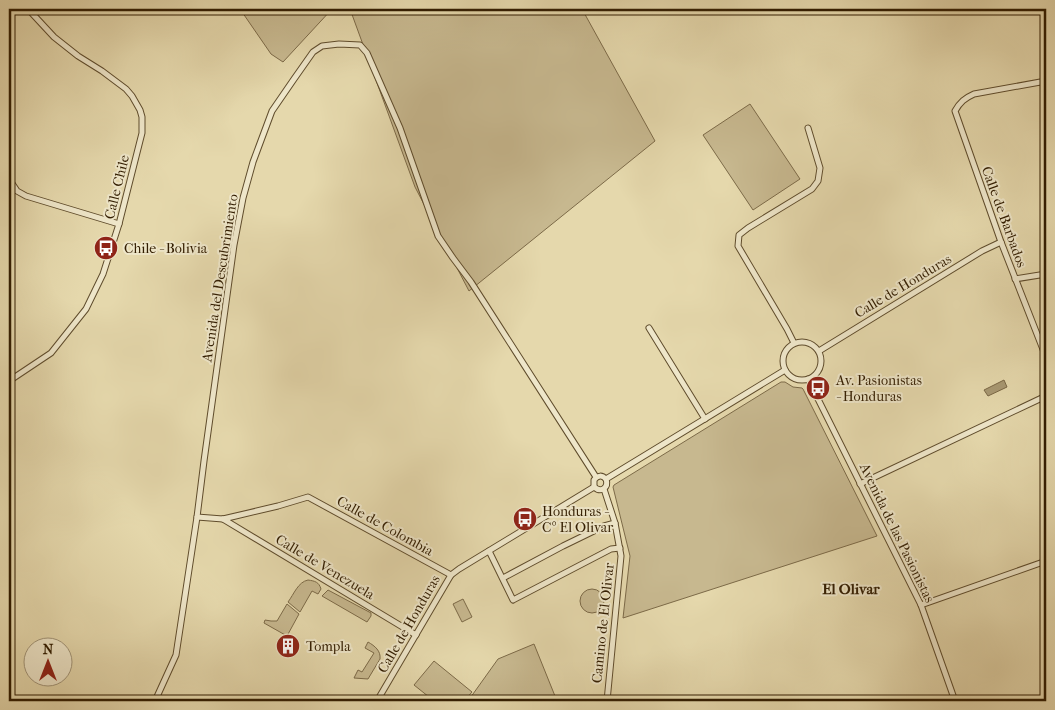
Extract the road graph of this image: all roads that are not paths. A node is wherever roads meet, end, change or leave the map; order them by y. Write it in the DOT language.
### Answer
graph roads {
  1 [pos="28,9"];
  2 [pos="1046,81"];
  3 [pos="808,128"];
  4 [pos="9,179"];
  5 [pos="119,224"];
  6 [pos="1001,242"];
  7 [pos="1046,274"];
  8 [pos="1015,279"];
  9 [pos="649,328"];
  10 [pos="794,343"];
  11 [pos="819,351"];
  12 [pos="1046,357"];
  13 [pos="785,370"];
  14 [pos="808,379"];
  15 [pos="9,381"];
  16 [pos="1046,396"];
  17 [pos="705,419"];
  18 [pos="596,477"];
  19 [pos="606,479"];
  20 [pos="860,484"];
  21 [pos="594,487"];
  22 [pos="604,489"];
  23 [pos="197,517"];
  24 [pos="223,519"];
  25 [pos="615,523"];
  26 [pos="620,548"];
  27 [pos="489,551"];
  28 [pos="1046,561"];
  29 [pos="451,575"];
  30 [pos="503,578"];
  31 [pos="921,605"];
  32 [pos="416,635"];
  33 [pos="155,701"];
  34 [pos="377,701"];
  35 [pos="607,701"];
  36 [pos="955,701"];
  1 -- 5 [label="street, Calle Chile"];
  2 -- 6 [label="street, Calle de Barbados"];
  3 -- 10 [label="street"];
  4 -- 5 [label="street"];
  5 -- 15 [label="street, Calle Chile"];
  6 -- 8 [label="street, Calle de Barbados"];
  6 -- 11 [label="street, Calle de Honduras"];
  7 -- 8 [label="street"];
  8 -- 12 [label="street, Calle de Barbados"];
  9 -- 17 [label="street"];
  10 -- 11 [label="street"];
  10 -- 13 [label="street"];
  11 -- 14 [label="street"];
  13 -- 14 [label="street"];
  13 -- 17 [label="street"];
  14 -- 20 [label="street, Avenida de las Pasionistas"];
  16 -- 20 [label="street"];
  17 -- 19 [label="street"];
  18 -- 19 [label="street"];
  18 -- 21 [label="street"];
  18 -- 23 [label="street, Avenida del Descubrimiento"];
  19 -- 22 [label="street"];
  20 -- 31 [label="street, Avenida de las Pasionistas"];
  21 -- 22 [label="street"];
  21 -- 27 [label="street, Calle de Honduras"];
  22 -- 25 [label="street, Camino de El Olivar"];
  23 -- 24 [label="street"];
  23 -- 33 [label="street, Avenida del Descubrimiento"];
  24 -- 29 [label="street, Calle de Colombia"];
  24 -- 32 [label="street, Calle de Venezuela"];
  25 -- 26 [label="street, Camino de El Olivar"];
  25 -- 30 [label="street"];
  26 -- 30 [label="street"];
  26 -- 35 [label="street, Camino de El Olivar"];
  27 -- 29 [label="street, Calle de Honduras"];
  27 -- 30 [label="street"];
  28 -- 31 [label="street"];
  29 -- 32 [label="street, Calle de Honduras"];
  31 -- 36 [label="street, Avenida de las Pasionistas"];
  32 -- 34 [label="street, Calle de Honduras"];
}
